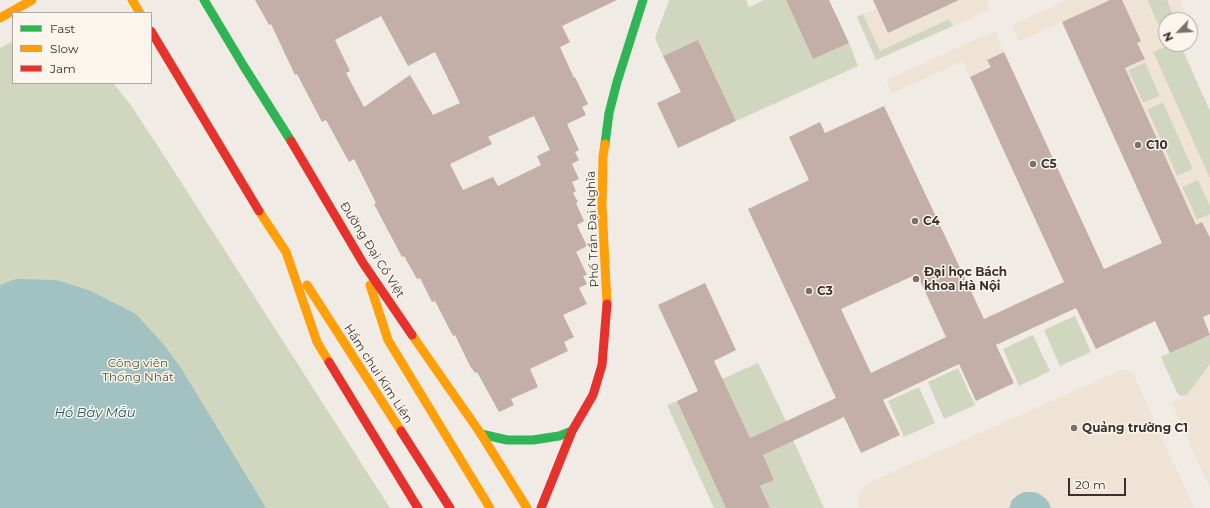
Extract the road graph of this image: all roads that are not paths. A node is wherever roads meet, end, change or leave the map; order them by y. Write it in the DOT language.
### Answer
graph roads {
  1 [pos="32,0"];
  2 [pos="132,0"];
  3 [pos="204,0"];
  4 [pos="643,0"];
  5 [pos="139,12"];
  6 [pos="0,18"];
  7 [pos="152,34"];
  8 [pos="286,252"];
  9 [pos="363,263"];
  10 [pos="572,431"];
  11 [pos="481,434"];
  12 [pos="418,508"];
  13 [pos="450,508"];
  14 [pos="490,508"];
  15 [pos="527,508"];
  16 [pos="541,508"];
  1 -- 6 [label="main road"];
  2 -- 5 [label="main road"];
  3 -- 9 [label="main road, Đường Đại Cồ Việt"];
  4 -- 10 [label="main road, Phố Trần Đại Nghĩa"];
  7 -- 8 [label="main road"];
  8 -- 12 [label="main road"];
  8 -- 13 [label="main road, Hầm chui Kim Liên"];
  9 -- 11 [label="main road, Đường Đại Cồ Việt"];
  9 -- 14 [label="main road, Hầm chui Kim Liên"];
  10 -- 11 [label="main road"];
  10 -- 16 [label="main road, Phố Trần Đại Nghĩa"];
  11 -- 15 [label="main road, Đường Đại Cồ Việt"];
}
